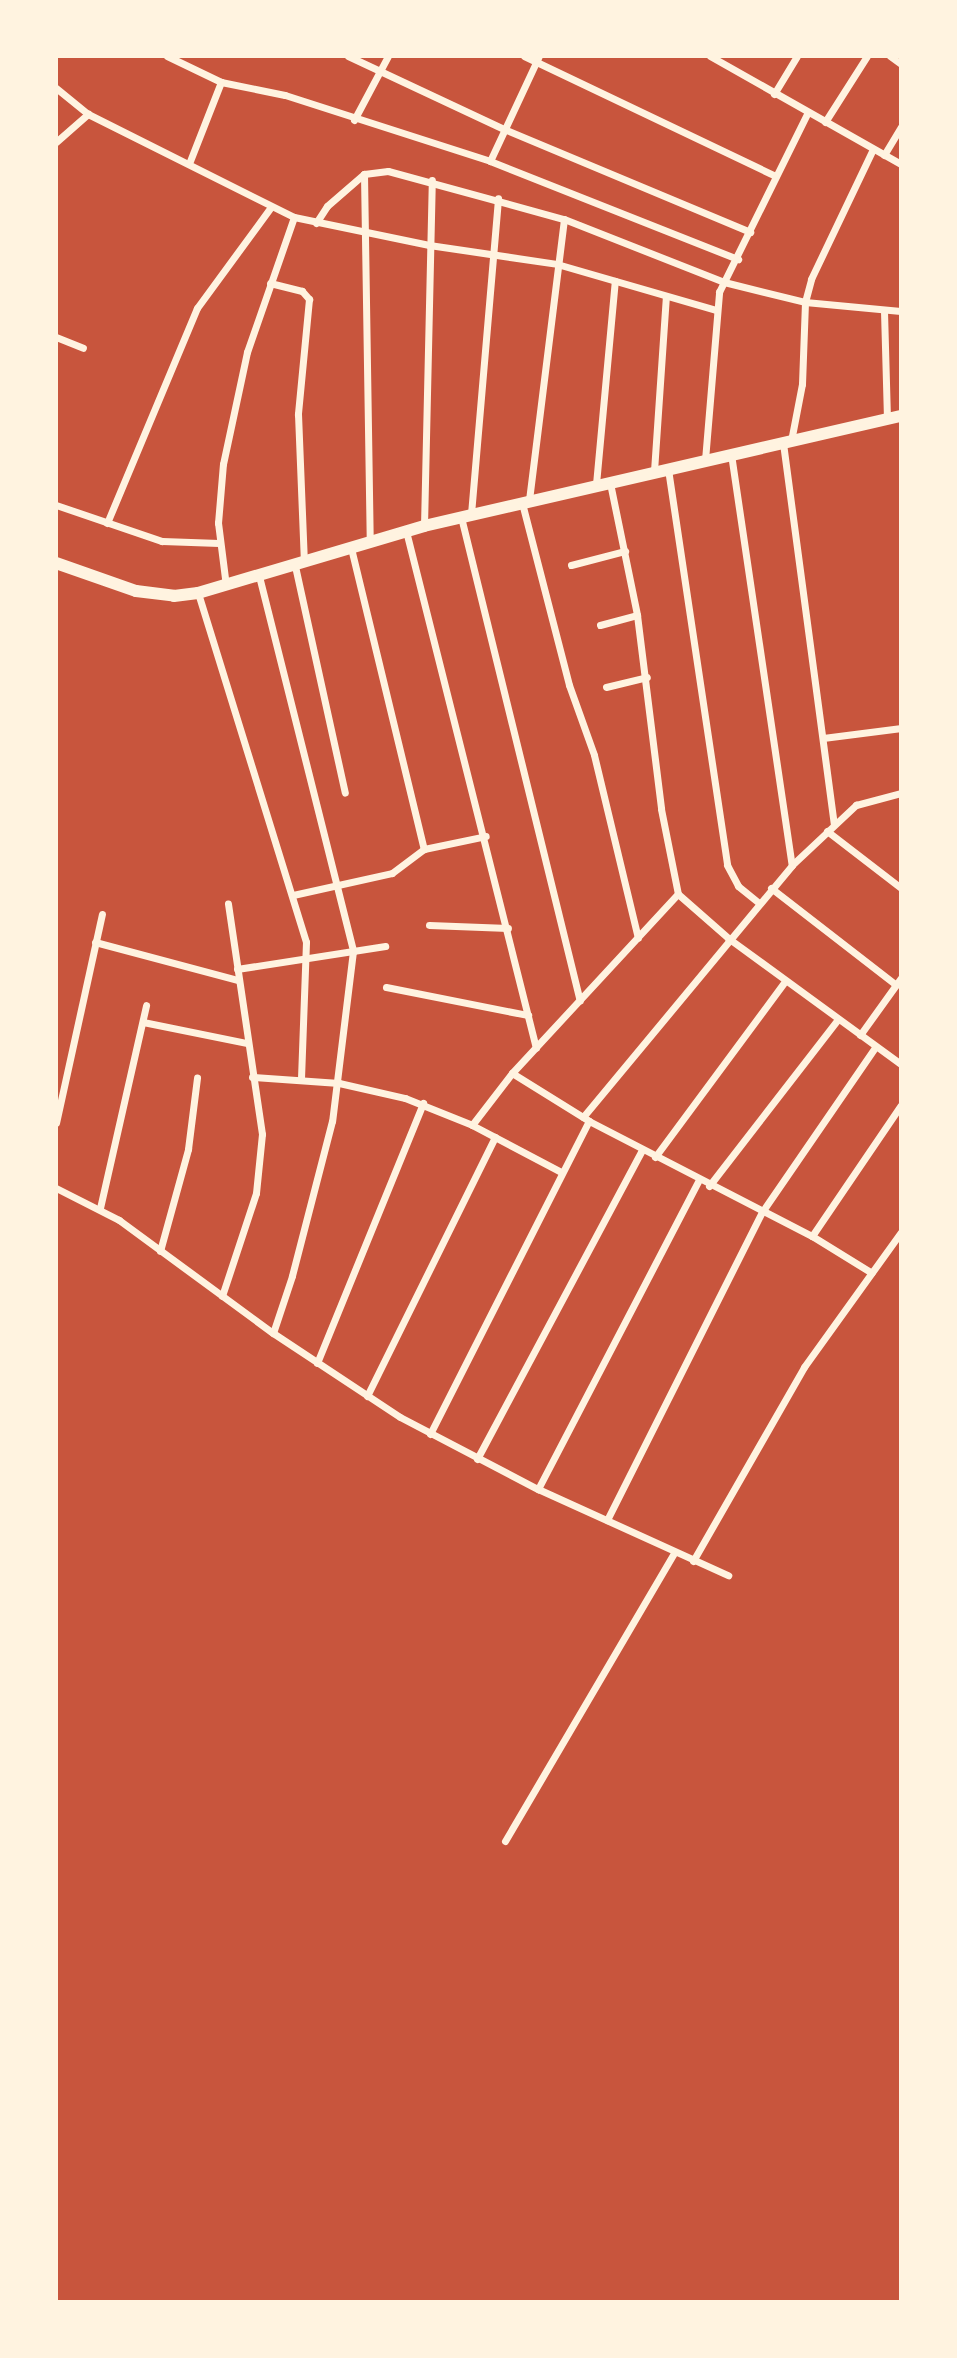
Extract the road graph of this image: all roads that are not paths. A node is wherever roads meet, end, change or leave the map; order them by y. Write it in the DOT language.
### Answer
graph roads {
  1 [pos="167,56"];
  2 [pos="348,56"];
  3 [pos="388,56"];
  4 [pos="524,56"];
  5 [pos="710,56"];
  6 [pos="797,56"];
  7 [pos="867,56"];
  8 [pos="890,56"];
  9 [pos="538,59"];
  10 [pos="901,64"];
  11 [pos="379,72"];
  12 [pos="221,82"];
  13 [pos="56,89"];
  14 [pos="774,94"];
  15 [pos="808,113"];
  16 [pos="88,114"];
  17 [pos="354,120"];
  18 [pos="825,122"];
  19 [pos="901,127"];
  20 [pos="504,130"];
  21 [pos="56,142"];
  22 [pos="873,149"];
  23 [pos="884,155"];
  24 [pos="190,161"];
  25 [pos="490,161"];
  26 [pos="901,164"];
  27 [pos="364,174"];
  28 [pos="776,176"];
  29 [pos="432,180"];
  30 [pos="498,198"];
  31 [pos="271,207"];
  32 [pos="294,217"];
  33 [pos="564,219"];
  34 [pos="316,223"];
  35 [pos="367,232"];
  36 [pos="750,232"];
  37 [pos="429,245"];
  38 [pos="493,252"];
  39 [pos="738,260"];
  40 [pos="557,264"];
  41 [pos="615,281"];
  42 [pos="724,282"];
  43 [pos="271,283"];
  44 [pos="666,296"];
  45 [pos="805,302"];
  46 [pos="901,302"];
  47 [pos="716,310"];
  48 [pos="884,311"];
  49 [pos="899,311"];
  50 [pos="56,337"];
  51 [pos="83,348"];
  52 [pos="901,416"];
  53 [pos="887,420"];
  54 [pos="787,442"];
  55 [pos="731,454"];
  56 [pos="705,460"];
  57 [pos="668,468"];
  58 [pos="654,471"];
  59 [pos="610,482"];
  60 [pos="596,484"];
  61 [pos="526,501"];
  62 [pos="56,505"];
  63 [pos="466,515"];
  64 [pos="107,523"];
  65 [pos="424,526"];
  66 [pos="406,531"];
  67 [pos="370,541"];
  68 [pos="219,543"];
  69 [pos="351,548"];
  70 [pos="625,551"];
  71 [pos="56,563"];
  72 [pos="299,565"];
  73 [pos="571,565"];
  74 [pos="259,576"];
  75 [pos="226,586"];
  76 [pos="198,593"];
  77 [pos="637,615"];
  78 [pos="600,625"];
  79 [pos="646,677"];
  80 [pos="607,687"];
  81 [pos="901,728"];
  82 [pos="823,738"];
  83 [pos="345,793"];
  84 [pos="901,793"];
  85 [pos="834,824"];
  86 [pos="827,831"];
  87 [pos="486,836"];
  88 [pos="424,849"];
  89 [pos="792,865"];
  90 [pos="339,886"];
  91 [pos="771,888"];
  92 [pos="901,888"];
  93 [pos="678,894"];
  94 [pos="293,895"];
  95 [pos="758,902"];
  96 [pos="228,903"];
  97 [pos="102,914"];
  98 [pos="429,925"];
  99 [pos="508,928"];
  100 [pos="638,938"];
  101 [pos="728,938"];
  102 [pos="95,942"];
  103 [pos="385,946"];
  104 [pos="353,951"];
  105 [pos="307,958"];
  106 [pos="237,969"];
  107 [pos="238,980"];
  108 [pos="785,981"];
  109 [pos="899,981"];
  110 [pos="386,987"];
  111 [pos="580,1001"];
  112 [pos="146,1005"];
  113 [pos="528,1015"];
  114 [pos="838,1019"];
  115 [pos="143,1021"];
  116 [pos="860,1034"];
  117 [pos="246,1043"];
  118 [pos="876,1046"];
  119 [pos="536,1048"];
  120 [pos="901,1064"];
  121 [pos="512,1073"];
  122 [pos="252,1077"];
  123 [pos="197,1078"];
  124 [pos="301,1079"];
  125 [pos="339,1083"];
  126 [pos="423,1103"];
  127 [pos="901,1105"];
  128 [pos="586,1119"];
  129 [pos="56,1123"];
  130 [pos="472,1125"];
  131 [pos="495,1137"];
  132 [pos="642,1150"];
  133 [pos="655,1157"];
  134 [pos="561,1172"];
  135 [pos="698,1181"];
  136 [pos="709,1186"];
  137 [pos="56,1188"];
  138 [pos="100,1208"];
  139 [pos="762,1212"];
  140 [pos="901,1232"];
  141 [pos="812,1236"];
  142 [pos="160,1251"];
  143 [pos="872,1273"];
  144 [pos="222,1296"];
  145 [pos="273,1333"];
  146 [pos="317,1363"];
  147 [pos="367,1396"];
  148 [pos="430,1434"];
  149 [pos="477,1459"];
  150 [pos="538,1489"];
  151 [pos="607,1520"];
  152 [pos="674,1553"];
  153 [pos="693,1561"];
  154 [pos="728,1575"];
  155 [pos="505,1842"];
  1 -- 12 [label="street"];
  2 -- 11 [label="street"];
  3 -- 11 [label="street"];
  4 -- 9 [label="street"];
  5 -- 14 [label="street"];
  6 -- 14 [label="street"];
  7 -- 18 [label="street"];
  8 -- 10 [label="street"];
  9 -- 20 [label="street"];
  9 -- 28 [label="street"];
  11 -- 17 [label="street"];
  11 -- 20 [label="street"];
  12 -- 17 [label="street"];
  12 -- 24 [label="street"];
  13 -- 16 [label="street"];
  14 -- 15 [label="street"];
  15 -- 18 [label="street"];
  15 -- 28 [label="street"];
  16 -- 21 [label="street"];
  16 -- 24 [label="street"];
  17 -- 25 [label="street"];
  18 -- 22 [label="street"];
  19 -- 23 [label="street"];
  20 -- 25 [label="street"];
  20 -- 36 [label="street"];
  22 -- 23 [label="street"];
  22 -- 45 [label="street"];
  23 -- 26 [label="street"];
  24 -- 31 [label="street"];
  25 -- 39 [label="street"];
  27 -- 29 [label="street"];
  27 -- 34 [label="street"];
  27 -- 35 [label="street"];
  28 -- 36 [label="street"];
  29 -- 30 [label="street"];
  29 -- 37 [label="street"];
  30 -- 33 [label="street"];
  30 -- 38 [label="street"];
  31 -- 32 [label="street"];
  31 -- 64 [label="street"];
  32 -- 34 [label="street"];
  32 -- 43 [label="street"];
  33 -- 40 [label="street"];
  33 -- 42 [label="street"];
  34 -- 35 [label="street"];
  35 -- 37 [label="street"];
  35 -- 67 [label="street"];
  36 -- 39 [label="street"];
  37 -- 38 [label="street"];
  37 -- 65 [label="street"];
  38 -- 40 [label="street"];
  38 -- 63 [label="street"];
  39 -- 42 [label="street"];
  40 -- 41 [label="street"];
  40 -- 61 [label="street"];
  41 -- 44 [label="street"];
  41 -- 60 [label="street"];
  42 -- 45 [label="street"];
  42 -- 47 [label="street"];
  43 -- 68 [label="street"];
  43 -- 72 [label="street"];
  44 -- 47 [label="street"];
  44 -- 58 [label="street"];
  45 -- 48 [label="street"];
  45 -- 54 [label="street"];
  46 -- 49 [label="street"];
  47 -- 56 [label="street"];
  48 -- 49 [label="street"];
  48 -- 53 [label="street"];
  50 -- 51 [label="street"];
  52 -- 53 [label="street"];
  53 -- 54 [label="street"];
  54 -- 55 [label="street"];
  54 -- 82 [label="street"];
  55 -- 56 [label="street"];
  55 -- 89 [label="street"];
  56 -- 57 [label="street"];
  57 -- 58 [label="street"];
  57 -- 95 [label="street"];
  58 -- 59 [label="street"];
  59 -- 60 [label="street"];
  59 -- 70 [label="street"];
  60 -- 61 [label="street"];
  61 -- 63 [label="street"];
  61 -- 100 [label="street"];
  62 -- 64 [label="street"];
  63 -- 65 [label="street"];
  63 -- 111 [label="street"];
  64 -- 68 [label="street"];
  65 -- 66 [label="street"];
  66 -- 67 [label="street"];
  66 -- 87 [label="street"];
  67 -- 69 [label="street"];
  68 -- 75 [label="street"];
  69 -- 72 [label="street"];
  69 -- 88 [label="street"];
  70 -- 73 [label="street"];
  70 -- 77 [label="street"];
  71 -- 76 [label="street"];
  72 -- 74 [label="street"];
  72 -- 83 [label="street"];
  74 -- 75 [label="street"];
  74 -- 90 [label="street"];
  75 -- 76 [label="street"];
  76 -- 94 [label="street"];
  77 -- 78 [label="street"];
  77 -- 79 [label="street"];
  79 -- 80 [label="street"];
  79 -- 93 [label="street"];
  81 -- 82 [label="street"];
  82 -- 85 [label="street"];
  84 -- 85 [label="street"];
  85 -- 86 [label="street"];
  86 -- 89 [label="street"];
  86 -- 92 [label="street"];
  87 -- 88 [label="street"];
  87 -- 99 [label="street"];
  88 -- 90 [label="street"];
  89 -- 91 [label="street"];
  90 -- 94 [label="street"];
  90 -- 104 [label="street"];
  91 -- 95 [label="street"];
  91 -- 109 [label="street"];
  93 -- 100 [label="street"];
  93 -- 101 [label="street"];
  94 -- 105 [label="street"];
  95 -- 101 [label="street"];
  96 -- 106 [label="street"];
  97 -- 102 [label="street"];
  98 -- 99 [label="street"];
  99 -- 113 [label="street"];
  100 -- 111 [label="street"];
  101 -- 108 [label="street"];
  101 -- 128 [label="street"];
  102 -- 107 [label="street"];
  102 -- 129 [label="street"];
  103 -- 104 [label="street"];
  104 -- 105 [label="street"];
  104 -- 125 [label="street"];
  105 -- 106 [label="street"];
  105 -- 124 [label="street"];
  106 -- 107 [label="street"];
  107 -- 117 [label="street"];
  108 -- 114 [label="street"];
  108 -- 133 [label="street"];
  109 -- 116 [label="street"];
  110 -- 113 [label="street"];
  111 -- 119 [label="street"];
  112 -- 115 [label="street"];
  113 -- 119 [label="street"];
  114 -- 116 [label="street"];
  114 -- 136 [label="street"];
  115 -- 117 [label="street"];
  115 -- 138 [label="street"];
  116 -- 118 [label="street"];
  117 -- 122 [label="street"];
  118 -- 120 [label="street"];
  118 -- 139 [label="street"];
  119 -- 121 [label="street"];
  121 -- 128 [label="street"];
  121 -- 130 [label="street"];
  122 -- 124 [label="street"];
  122 -- 144 [label="street"];
  123 -- 142 [label="street"];
  124 -- 125 [label="street"];
  125 -- 126 [label="street"];
  125 -- 145 [label="street"];
  126 -- 130 [label="street"];
  126 -- 146 [label="street"];
  127 -- 141 [label="street"];
  128 -- 132 [label="street"];
  128 -- 134 [label="street"];
  130 -- 131 [label="street"];
  131 -- 134 [label="street"];
  131 -- 147 [label="street"];
  132 -- 133 [label="street"];
  132 -- 149 [label="street"];
  133 -- 135 [label="street"];
  134 -- 148 [label="street"];
  135 -- 136 [label="street"];
  135 -- 150 [label="street"];
  136 -- 139 [label="street"];
  137 -- 138 [label="street"];
  138 -- 142 [label="street"];
  139 -- 141 [label="street"];
  139 -- 151 [label="street"];
  140 -- 143 [label="street"];
  141 -- 143 [label="street"];
  142 -- 144 [label="street"];
  143 -- 153 [label="street"];
  144 -- 145 [label="street"];
  145 -- 146 [label="street"];
  146 -- 147 [label="street"];
  147 -- 148 [label="street"];
  148 -- 149 [label="street"];
  149 -- 150 [label="street"];
  150 -- 151 [label="street"];
  151 -- 152 [label="street"];
  152 -- 153 [label="street"];
  152 -- 155 [label="street"];
  153 -- 154 [label="street"];
}
